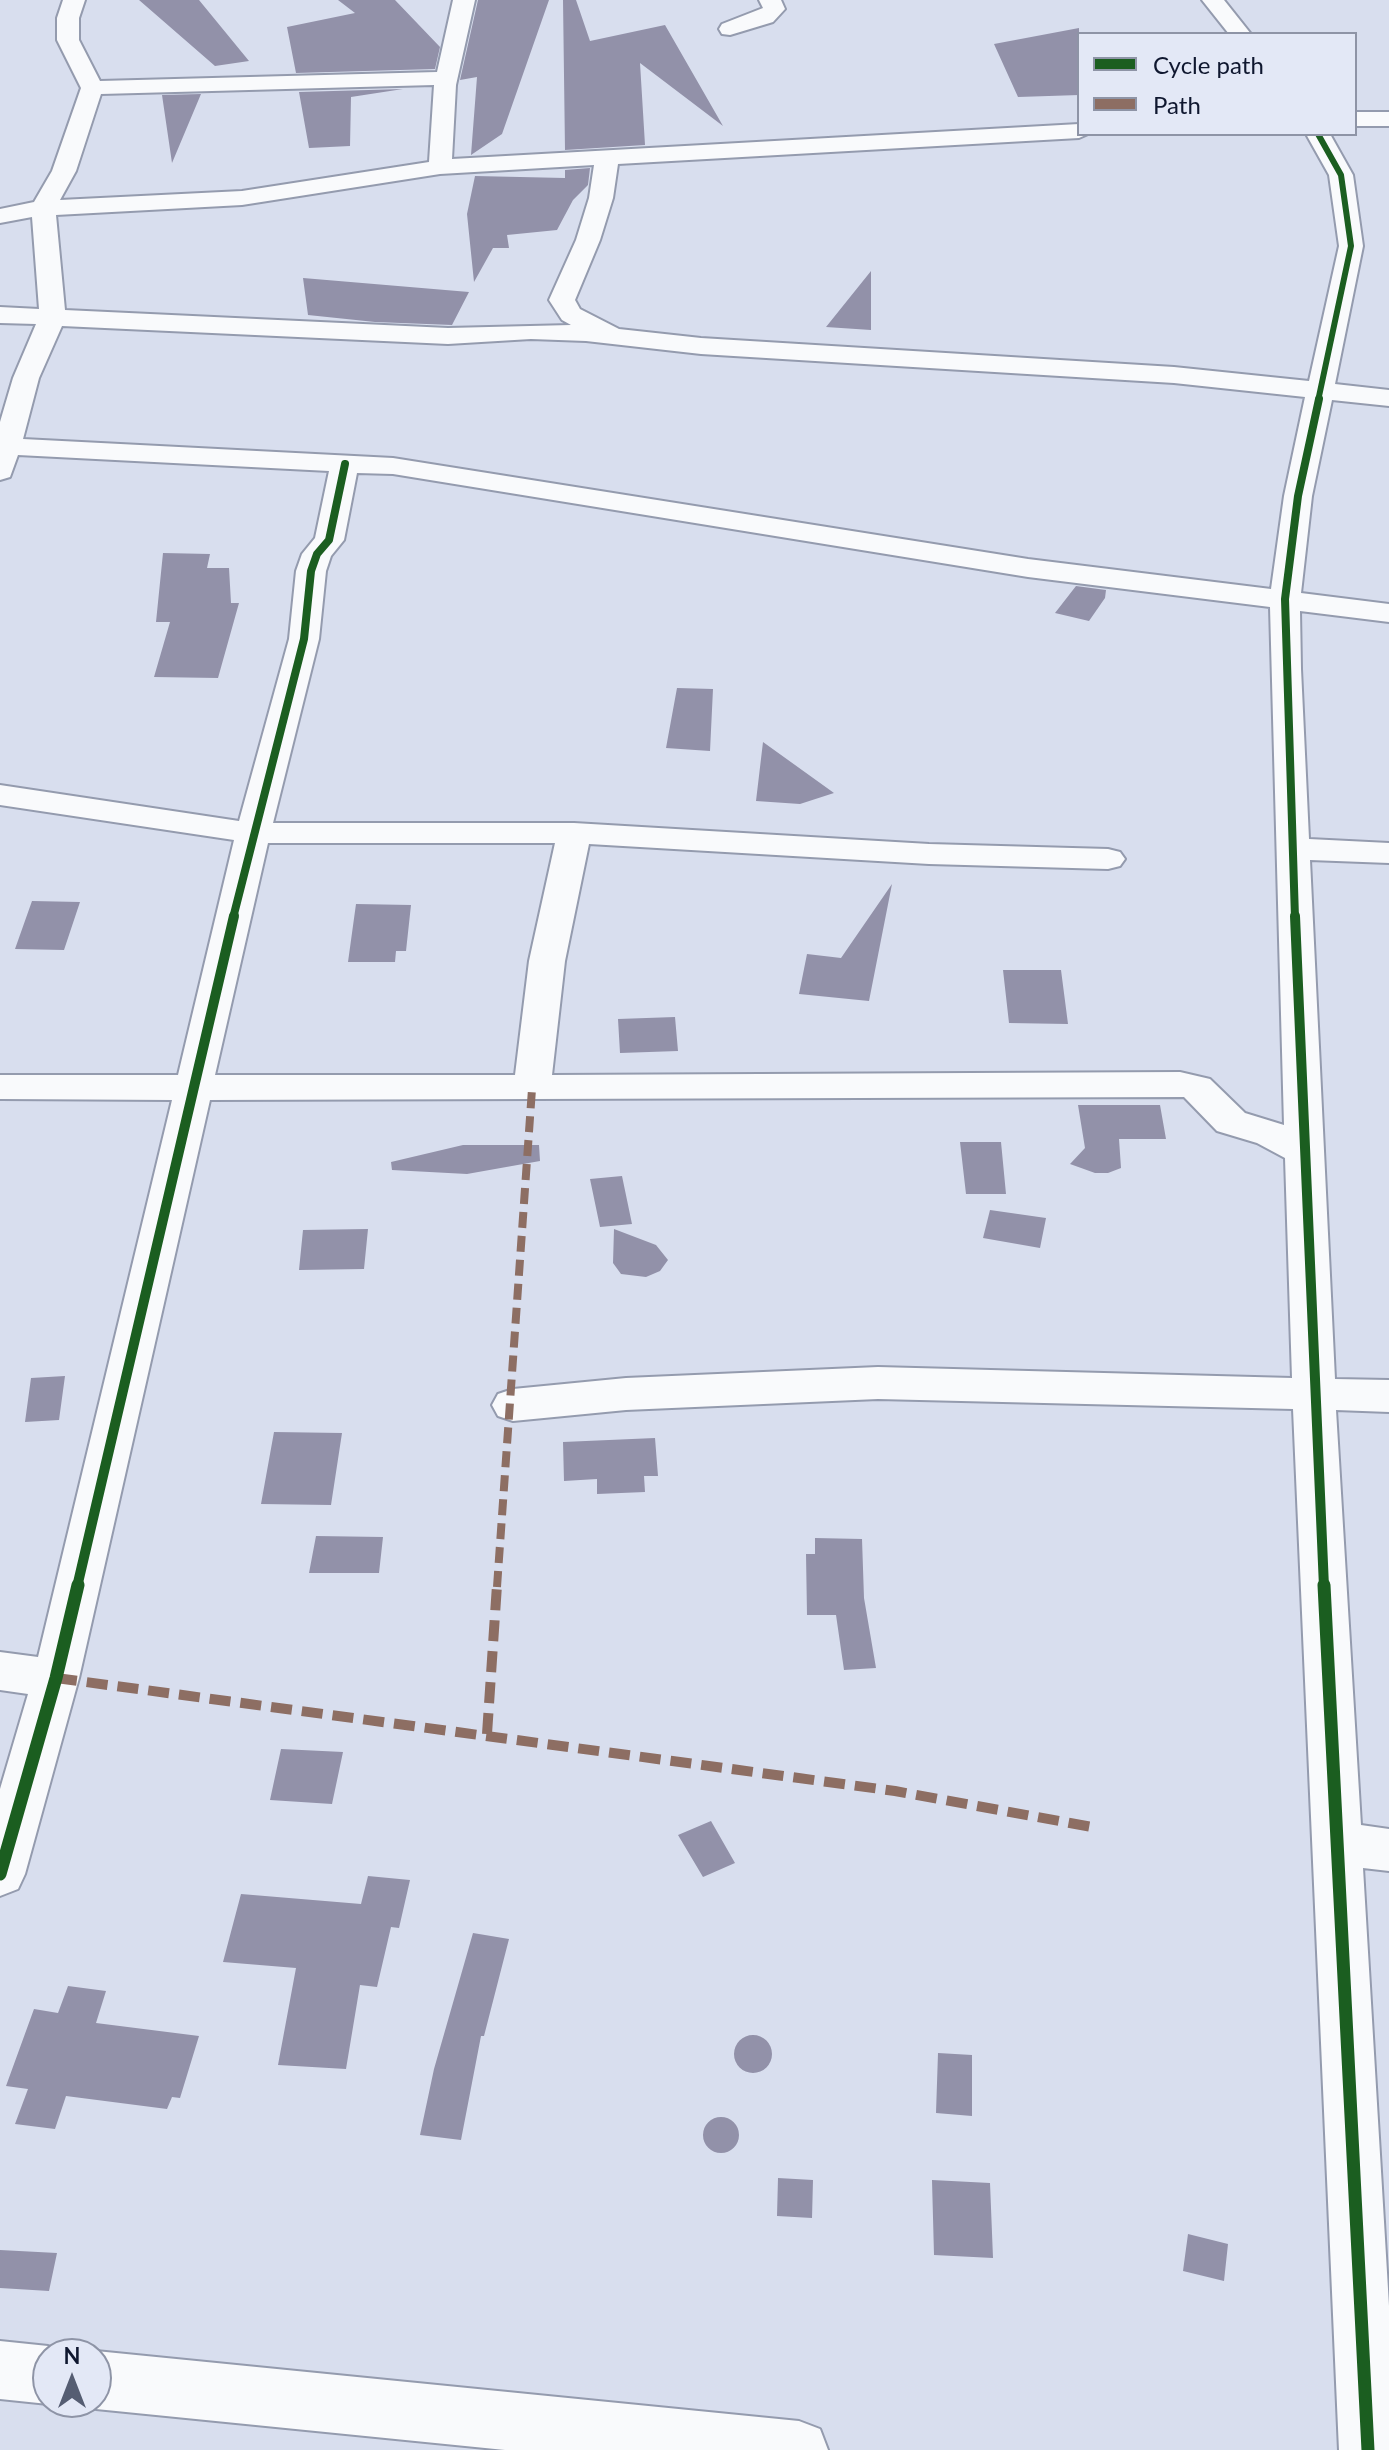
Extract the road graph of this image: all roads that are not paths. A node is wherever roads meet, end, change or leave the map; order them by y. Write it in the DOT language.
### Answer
graph roads {
  1 [pos="74,0"];
  2 [pos="464,0"];
  3 [pos="770,0"];
  4 [pos="1213,0"];
  5 [pos="730,29"];
  6 [pos="1238,32"];
  7 [pos="447,78"];
  8 [pos="92,88"];
  9 [pos="1357,119"];
  10 [pos="1389,119"];
  11 [pos="1077,131"];
  12 [pos="1319,136"];
  13 [pos="607,158"];
  14 [pos="440,167"];
  15 [pos="43,208"];
  16 [pos="0,216"];
  17 [pos="562,300"];
  18 [pos="0,315"];
  19 [pos="53,316"];
  20 [pos="486,333"];
  21 [pos="624,339"];
  22 [pos="1321,388"];
  23 [pos="1389,398"];
  24 [pos="3,454"];
  25 [pos="345,464"];
  26 [pos="1285,599"];
  27 [pos="1389,613"];
  28 [pos="0,795"];
  29 [pos="253,833"];
  30 [pos="574,833"];
  31 [pos="1292,849"];
  32 [pos="1389,853"];
  33 [pos="1108,859"];
  34 [pos="0,1087"];
  35 [pos="194,1089"];
  36 [pos="532,1089"];
  37 [pos="1304,1152"];
  38 [pos="1314,1392"];
  39 [pos="1389,1396"];
  40 [pos="513,1405"];
  41 [pos="0,1671"];
  42 [pos="56,1678"];
  43 [pos="1337,1844"];
  44 [pos="1389,1850"];
  45 [pos="0,1874"];
  46 [pos="0,2370"];
  47 [pos="32,2373"];
  48 [pos="112,2382"];
  49 [pos="799,2450"];
  50 [pos="1368,2450"];
  1 -- 8 [label="street"];
  2 -- 7 [label="street"];
  3 -- 5 [label="street"];
  4 -- 6 [label="street"];
  7 -- 8 [label="street"];
  7 -- 14 [label="street"];
  8 -- 15 [label="street"];
  9 -- 10 [label="street"];
  11 -- 13 [label="street"];
  12 -- 22 [label="street"];
  13 -- 14 [label="street"];
  13 -- 17 [label="street"];
  14 -- 15 [label="street"];
  15 -- 16 [label="street"];
  15 -- 19 [label="street"];
  17 -- 20 [label="street"];
  17 -- 21 [label="street"];
  18 -- 19 [label="street"];
  19 -- 20 [label="street"];
  19 -- 24 [label="street"];
  20 -- 21 [label="street"];
  21 -- 22 [label="street"];
  22 -- 23 [label="street"];
  22 -- 26 [label="street"];
  24 -- 25 [label="street"];
  25 -- 26 [label="street"];
  25 -- 29 [label="street"];
  26 -- 27 [label="street"];
  26 -- 31 [label="street"];
  28 -- 29 [label="street"];
  29 -- 30 [label="street"];
  29 -- 35 [label="street"];
  30 -- 33 [label="street"];
  30 -- 36 [label="street"];
  31 -- 32 [label="street"];
  31 -- 37 [label="street"];
  34 -- 35 [label="street"];
  35 -- 36 [label="street"];
  35 -- 42 [label="street"];
  36 -- 37 [label="street"];
  37 -- 38 [label="street"];
  38 -- 39 [label="street"];
  38 -- 40 [label="street"];
  38 -- 43 [label="street"];
  41 -- 42 [label="street"];
  42 -- 45 [label="street"];
  43 -- 44 [label="street"];
  43 -- 50 [label="street"];
  46 -- 47 [label="street"];
  48 -- 49 [label="street"];
}
